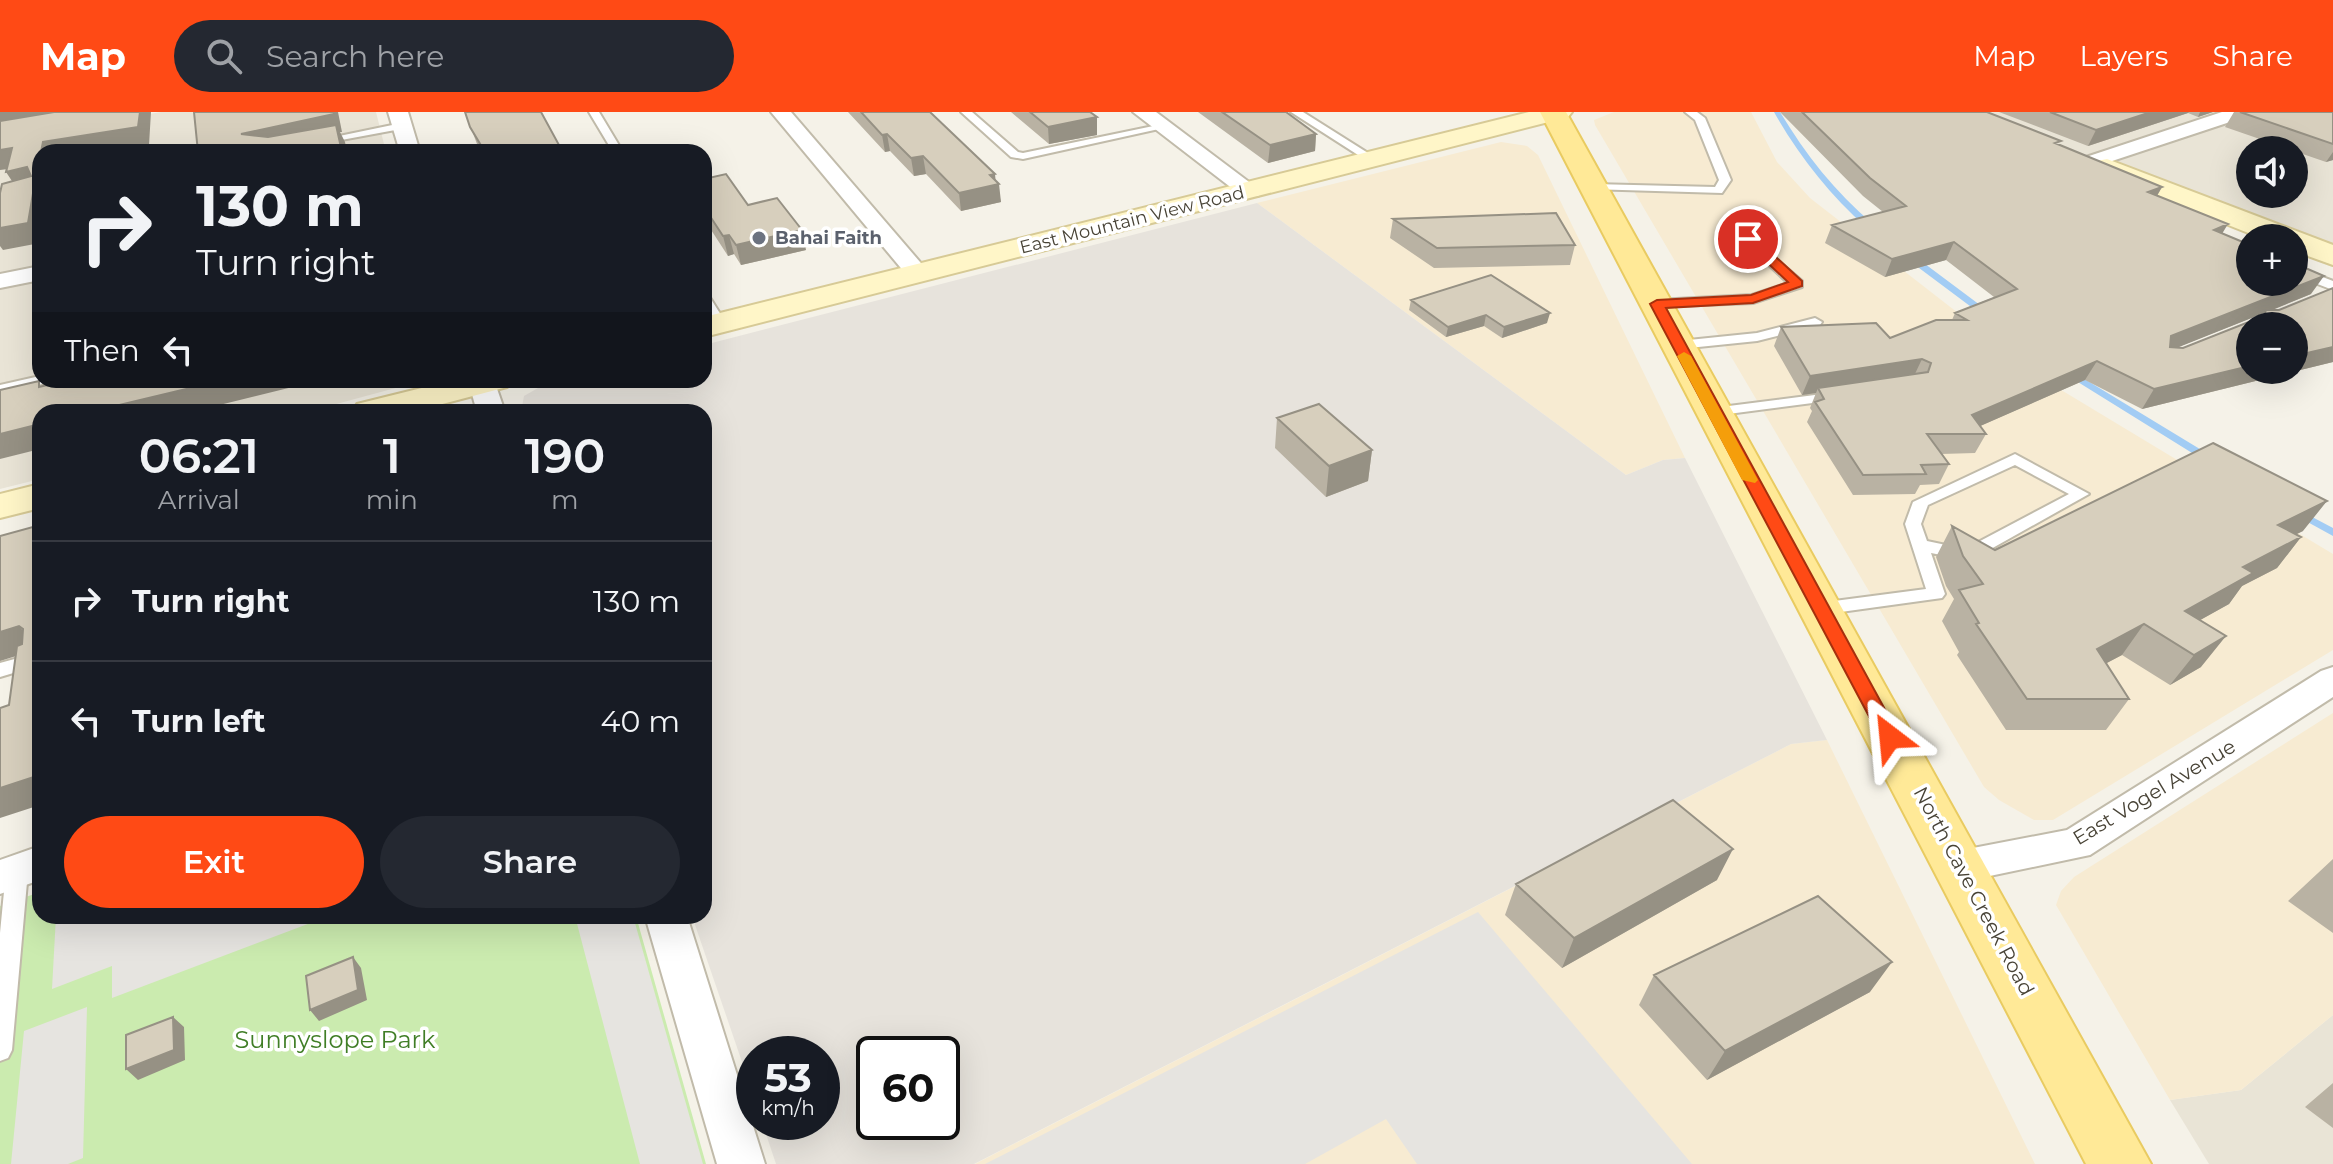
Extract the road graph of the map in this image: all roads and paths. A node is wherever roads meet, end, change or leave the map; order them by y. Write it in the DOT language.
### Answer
graph roads {
  1 [pos="594,112"];
  2 [pos="781,112"];
  3 [pos="966,112"];
  4 [pos="1143,112"];
  5 [pos="1296,112"];
  6 [pos="1690,112"];
  7 [pos="2241,112"];
  8 [pos="1555,113"];
  9 [pos="400,119"];
  10 [pos="1163,127"];
  11 [pos="313,142"];
  12 [pos="408,144"];
  13 [pos="613,144"];
  14 [pos="2065,150"];
  15 [pos="1373,160"];
  16 [pos="2093,161"];
  17 [pos="1593,187"];
  18 [pos="1250,191"];
  19 [pos="2251,224"];
  20 [pos="1748,239"];
  21 [pos="2308,246"];
  22 [pos="2333,256"];
  23 [pos="918,274"];
  24 [pos="32,275"];
  25 [pos="2308,276"];
  26 [pos="0,281"];
  27 [pos="2333,286"];
  28 [pos="1657,304"];
  29 [pos="712,315"];
  30 [pos="1815,322"];
  31 [pos="1679,345"];
  32 [pos="32,382"];
  33 [pos="0,389"];
  34 [pos="488,389"];
  35 [pos="1855,393"];
  36 [pos="411,404"];
  37 [pos="1713,412"];
  38 [pos="32,498"];
  39 [pos="0,506"];
  40 [pos="1920,545"];
  41 [pos="1819,609"];
  42 [pos="32,660"];
  43 [pos="0,670"];
  44 [pos="2333,680"];
  45 [pos="1961,865"];
  46 [pos="19,870"];
  47 [pos="668,924"];
  48 [pos="0,1050"];
  49 [pos="741,1164"];
  50 [pos="2120,1164"];
  1 -- 13 [label="lane"];
  2 -- 23 [label="street"];
  3 -- 10 [label="lane"];
  4 -- 10 [label="street"];
  5 -- 15 [label="lane"];
  6 -- 17 [label="lane"];
  7 -- 16 [label="street"];
  8 -- 15 [label="street, East Mountain View Road"];
  8 -- 17 [label="main road, North Cave Creek Road"];
  9 -- 11 [label="lane"];
  9 -- 12 [label="street"];
  10 -- 18 [label="street"];
  14 -- 16 [label="street"];
  15 -- 18 [label="street, East Mountain View Road"];
  16 -- 19 [label="street"];
  17 -- 28 [label="main road, North Cave Creek Road"];
  18 -- 23 [label="street, East Mountain View Road"];
  20 -- 28 [label="lane"];
  21 -- 22 [label="street"];
  23 -- 29 [label="street, East Mountain View Road"];
  24 -- 26 [label="street"];
  25 -- 27 [label="lane"];
  28 -- 31 [label="main road, North Cave Creek Road"];
  30 -- 31 [label="lane"];
  31 -- 37 [label="main road, North Cave Creek Road"];
  32 -- 33 [label="lane"];
  34 -- 36 [label="street"];
  35 -- 37 [label="lane"];
  37 -- 41 [label="main road, North Cave Creek Road"];
  38 -- 39 [label="street"];
  40 -- 40 [label="lane"];
  40 -- 41 [label="lane"];
  41 -- 45 [label="main road, North Cave Creek Road"];
  42 -- 43 [label="lane"];
  44 -- 45 [label="street, East Vogel Avenue"];
  45 -- 50 [label="main road, North Cave Creek Road"];
  46 -- 48 [label="lane"];
  47 -- 49 [label="street"];
}
